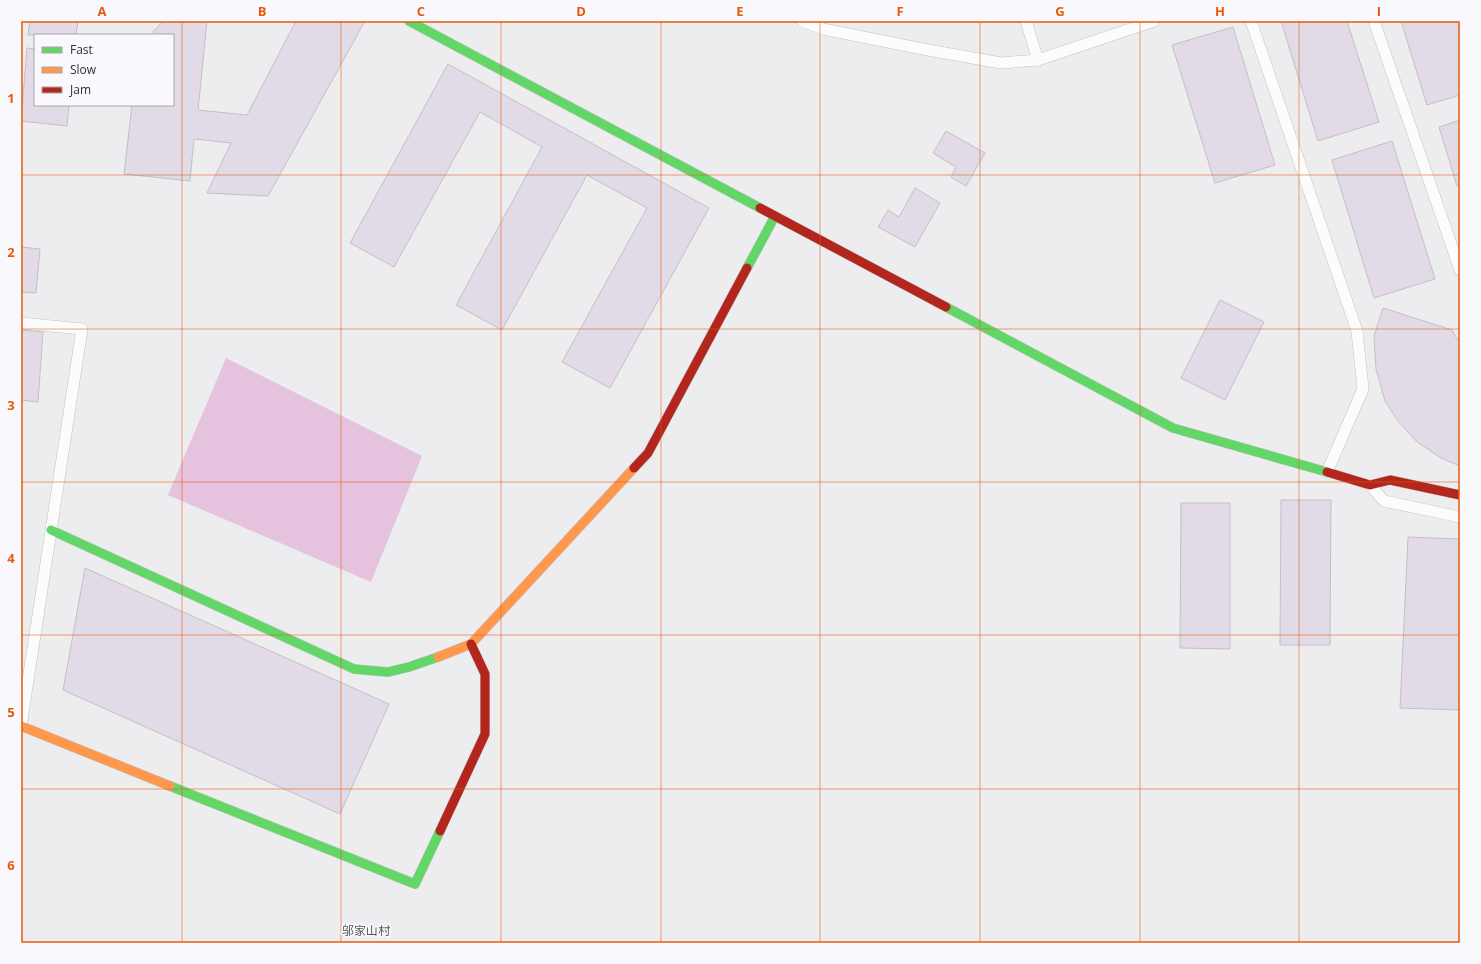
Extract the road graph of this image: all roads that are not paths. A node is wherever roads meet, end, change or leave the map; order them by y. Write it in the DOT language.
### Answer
graph roads {
  1 [pos="409,21"];
  2 [pos="802,21"];
  3 [pos="1026,21"];
  4 [pos="1154,21"];
  5 [pos="1251,21"];
  6 [pos="1374,21"];
  7 [pos="824,25"];
  8 [pos="1038,60"];
  9 [pos="775,216"];
  10 [pos="1460,270"];
  11 [pos="21,323"];
  12 [pos="1327,472"];
  13 [pos="1370,485"];
  14 [pos="1460,495"];
  15 [pos="1460,517"];
  16 [pos="51,530"];
  17 [pos="471,644"];
  18 [pos="21,726"];
  1 -- 9 [label="street"];
  2 -- 7 [label="street"];
  3 -- 8 [label="street"];
  4 -- 8 [label="street"];
  5 -- 12 [label="street"];
  6 -- 10 [label="street"];
  7 -- 8 [label="street"];
  9 -- 12 [label="street"];
  9 -- 17 [label="street"];
  11 -- 16 [label="street"];
  12 -- 13 [label="street"];
  13 -- 14 [label="street"];
  13 -- 15 [label="street"];
  16 -- 17 [label="street"];
  16 -- 18 [label="street"];
  17 -- 18 [label="street"];
}
